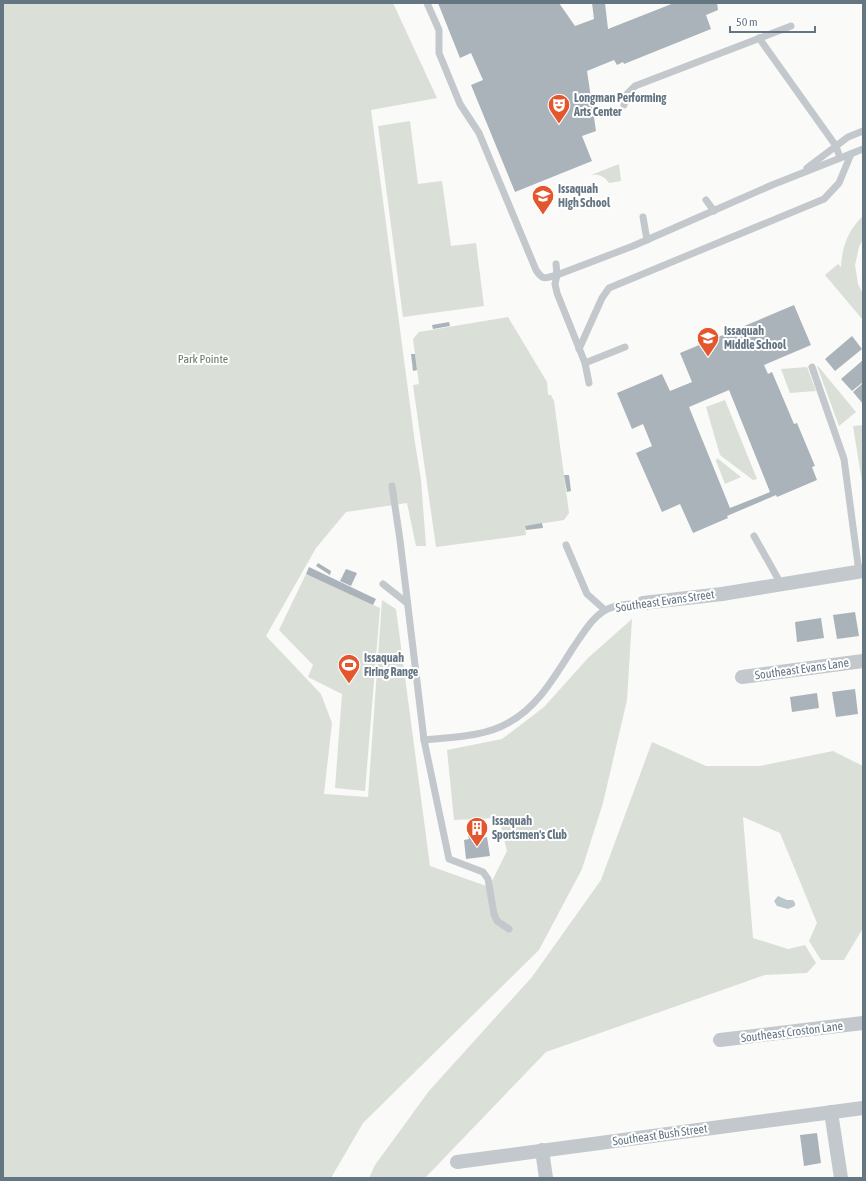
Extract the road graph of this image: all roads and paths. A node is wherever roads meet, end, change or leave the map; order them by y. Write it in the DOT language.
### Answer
graph roads {
  1 [pos="427,3"];
  2 [pos="791,26"];
  3 [pos="759,38"];
  4 [pos="624,105"];
  5 [pos="863,131"];
  6 [pos="836,146"];
  7 [pos="863,149"];
  8 [pos="851,154"];
  9 [pos="840,158"];
  10 [pos="799,174"];
  11 [pos="706,200"];
  12 [pos="714,211"];
  13 [pos="643,217"];
  14 [pos="647,240"];
  15 [pos="614,245"];
  16 [pos="615,253"];
  17 [pos="556,264"];
  18 [pos="557,275"];
  19 [pos="624,347"];
  20 [pos="579,349"];
  21 [pos="585,363"];
  22 [pos="812,367"];
  23 [pos="589,383"];
  24 [pos="392,486"];
  25 [pos="754,536"];
  26 [pos="566,545"];
  27 [pos="861,571"];
  28 [pos="383,584"];
  29 [pos="781,584"];
  30 [pos="406,603"];
  31 [pos="643,603"];
  32 [pos="605,610"];
  33 [pos="863,661"];
  34 [pos="742,677"];
  35 [pos="424,740"];
  36 [pos="509,930"];
  37 [pos="863,1023"];
  38 [pos="720,1040"];
  39 [pos="863,1108"];
  40 [pos="831,1112"];
  41 [pos="542,1150"];
  42 [pos="457,1162"];
  43 [pos="546,1178"];
  44 [pos="841,1178"];
  1 -- 18 [label="lane"];
  2 -- 3 [label="lane"];
  3 -- 4 [label="lane"];
  3 -- 6 [label="lane"];
  5 -- 6 [label="lane"];
  6 -- 9 [label="lane"];
  6 -- 10 [label="lane"];
  7 -- 8 [label="lane"];
  8 -- 9 [label="lane"];
  8 -- 20 [label="lane"];
  9 -- 10 [label="lane"];
  10 -- 12 [label="lane"];
  11 -- 12 [label="lane"];
  12 -- 14 [label="lane"];
  13 -- 14 [label="lane"];
  14 -- 16 [label="lane"];
  15 -- 16 [label="lane"];
  16 -- 18 [label="lane"];
  17 -- 18 [label="lane"];
  18 -- 20 [label="lane"];
  19 -- 21 [label="lane"];
  20 -- 21 [label="lane"];
  21 -- 23 [label="lane"];
  22 -- 27 [label="lane"];
  24 -- 30 [label="lane"];
  25 -- 29 [label="lane"];
  26 -- 32 [label="lane"];
  27 -- 29 [label="street, Southeast Evans Street"];
  28 -- 30 [label="lane"];
  29 -- 31 [label="street, Southeast Evans Street"];
  30 -- 35 [label="lane"];
  31 -- 32 [label="lane, Southeast Evans Street"];
  32 -- 35 [label="lane, Southeast Evans Street"];
  33 -- 34 [label="street, Southeast Evans Lane"];
  35 -- 36 [label="lane"];
  37 -- 38 [label="street, Southeast Croston Lane"];
  39 -- 40 [label="street, Southeast Bush Street"];
  40 -- 41 [label="street, Southeast Bush Street"];
  40 -- 44 [label="street"];
  41 -- 42 [label="street, Southeast Bush Street"];
  41 -- 43 [label="street"];
}
